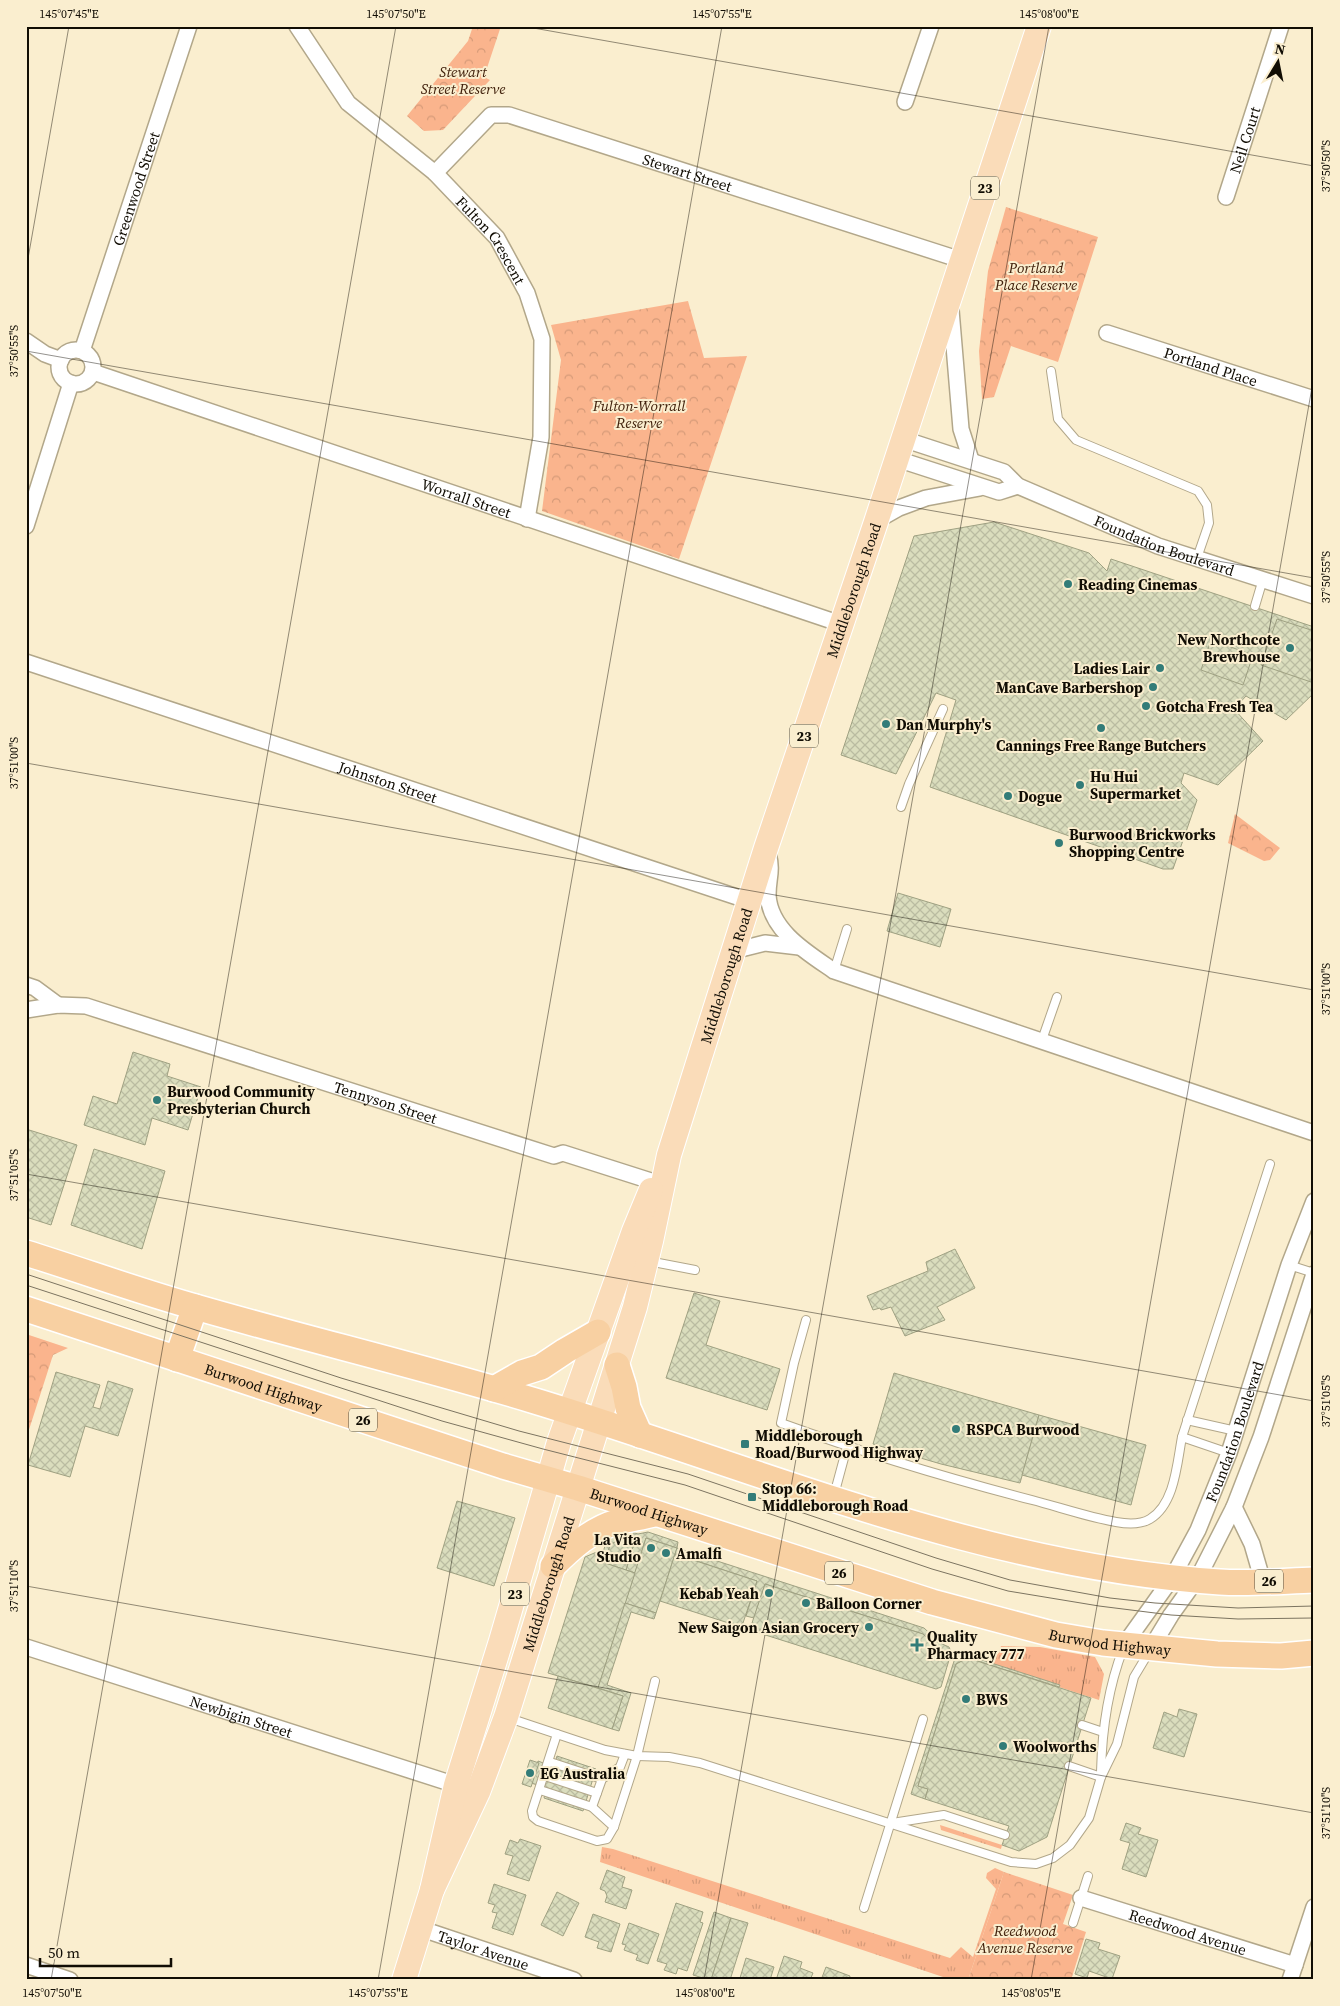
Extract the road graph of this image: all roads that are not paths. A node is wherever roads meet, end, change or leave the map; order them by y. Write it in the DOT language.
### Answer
graph roads {
  1 [pos="189,26"];
  2 [pos="297,26"];
  3 [pos="930,26"];
  4 [pos="1039,26"];
  5 [pos="1281,26"];
  6 [pos="905,102"];
  7 [pos="435,173"];
  8 [pos="1226,197"];
  9 [pos="961,260"];
  10 [pos="950,296"];
  11 [pos="1107,333"];
  12 [pos="26,340"];
  13 [pos="82,351"];
  14 [pos="61,360"];
  15 [pos="1052,371"];
  16 [pos="93,372"];
  17 [pos="72,383"];
  18 [pos="1314,399"];
  19 [pos="900,449"];
  20 [pos="971,460"];
  21 [pos="1018,486"];
  22 [pos="981,487"];
  23 [pos="527,519"];
  24 [pos="876,521"];
  25 [pos="26,526"];
  26 [pos="1197,558"];
  27 [pos="1263,579"];
  28 [pos="1314,596"];
  29 [pos="1255,606"];
  30 [pos="841,624"];
  31 [pos="26,662"];
  32 [pos="943,709"];
  33 [pos="901,807"];
  34 [pos="766,848"];
  35 [pos="749,901"];
  36 [pos="848,929"];
  37 [pos="798,947"];
  38 [pos="733,951"];
  39 [pos="834,971"];
  40 [pos="26,985"];
  41 [pos="1058,997"];
  42 [pos="58,1005"];
  43 [pos="26,1010"];
  44 [pos="1042,1040"];
  45 [pos="1314,1133"];
  46 [pos="669,1154"];
  47 [pos="1270,1164"];
  48 [pos="654,1182"];
  49 [pos="1314,1201"];
  50 [pos="26,1253"];
  51 [pos="646,1261"];
  52 [pos="1290,1265"];
  53 [pos="695,1270"];
  54 [pos="1314,1274"];
  55 [pos="195,1307"];
  56 [pos="26,1309"];
  57 [pos="806,1320"];
  58 [pos="598,1332"];
  59 [pos="177,1359"];
  60 [pos="617,1365"];
  61 [pos="494,1390"];
  62 [pos="570,1412"];
  63 [pos="1187,1420"];
  64 [pos="598,1422"];
  65 [pos="1236,1431"];
  66 [pos="640,1435"];
  67 [pos="1182,1437"];
  68 [pos="848,1447"];
  69 [pos="1230,1453"];
  70 [pos="549,1479"];
  71 [pos="578,1488"];
  72 [pos="834,1498"];
  73 [pos="1234,1507"];
  74 [pos="657,1514"];
  75 [pos="553,1566"];
  76 [pos="1184,1579"];
  77 [pos="1314,1580"];
  78 [pos="1263,1582"];
  79 [pos="1124,1645"];
  80 [pos="26,1647"];
  81 [pos="1151,1648"];
  82 [pos="1314,1654"];
  83 [pos="655,1681"];
  84 [pos="480,1708"];
  85 [pos="506,1716"];
  86 [pos="923,1720"];
  87 [pos="1082,1725"];
  88 [pos="1103,1732"];
  89 [pos="557,1734"];
  90 [pos="625,1754"];
  91 [pos="637,1756"];
  92 [pos="550,1762"];
  93 [pos="1069,1766"];
  94 [pos="545,1776"];
  95 [pos="1101,1777"];
  96 [pos="602,1779"];
  97 [pos="456,1785"];
  98 [pos="540,1790"];
  99 [pos="597,1793"];
  100 [pos="592,1807"];
  101 [pos="890,1824"];
  102 [pos="614,1827"];
  103 [pos="1005,1834"];
  104 [pos="1088,1876"];
  105 [pos="432,1890"];
  106 [pos="1081,1898"];
  107 [pos="1314,1907"];
  108 [pos="864,1908"];
  109 [pos="1073,1923"];
  110 [pos="420,1928"];
  111 [pos="26,1965"];
  112 [pos="1294,1965"];
  113 [pos="70,1980"];
  114 [pos="404,1980"];
  115 [pos="574,1980"];
  116 [pos="1290,1980"];
  1 -- 13 [label="street, Greenwood Street"];
  2 -- 7 [label="street, Fulton Crescent"];
  3 -- 6 [label="street"];
  4 -- 9 [label="main road, Middleborough Road / 23"];
  5 -- 8 [label="street, Neil Court"];
  7 -- 9 [label="street, Stewart Street"];
  7 -- 23 [label="street, Fulton Crescent"];
  9 -- 10 [label="main road, Middleborough Road / 23"];
  10 -- 19 [label="main road, Middleborough Road / 23"];
  10 -- 20 [label="street"];
  11 -- 18 [label="street, Portland Place"];
  12 -- 14 [label="street"];
  13 -- 14 [label="street"];
  13 -- 16 [label="street"];
  14 -- 17 [label="street"];
  15 -- 26 [label="lane"];
  16 -- 17 [label="street"];
  16 -- 23 [label="street, Worrall Street"];
  17 -- 25 [label="street"];
  19 -- 20 [label="street, Foundation Boulevard"];
  19 -- 22 [label="street"];
  19 -- 24 [label="main road, Middleborough Road / 23"];
  20 -- 21 [label="street, Foundation Boulevard"];
  21 -- 22 [label="street"];
  21 -- 26 [label="street, Foundation Boulevard"];
  22 -- 24 [label="street"];
  23 -- 30 [label="street, Worrall Street"];
  24 -- 30 [label="main road, Middleborough Road / 23"];
  26 -- 27 [label="street, Foundation Boulevard"];
  27 -- 28 [label="street, Foundation Boulevard"];
  27 -- 29 [label="lane"];
  30 -- 34 [label="main road, Middleborough Road / 23"];
  31 -- 35 [label="street, Johnston Street"];
  32 -- 33 [label="lane"];
  34 -- 35 [label="main road, Middleborough Road / 23"];
  34 -- 37 [label="street"];
  35 -- 38 [label="main road, Middleborough Road / 23"];
  36 -- 39 [label="lane"];
  37 -- 38 [label="street"];
  37 -- 39 [label="street"];
  38 -- 46 [label="main road, Middleborough Road / 23"];
  39 -- 44 [label="street"];
  40 -- 42 [label="street"];
  41 -- 44 [label="lane"];
  42 -- 43 [label="street, Tennyson Street"];
  42 -- 48 [label="street, Tennyson Street"];
  44 -- 45 [label="street"];
  46 -- 48 [label="main road, Middleborough Road / 23"];
  46 -- 51 [label="main road, Middleborough Road / 23"];
  47 -- 63 [label="lane"];
  48 -- 58 [label="main road, Middleborough Road / 23"];
  49 -- 52 [label="street, Foundation Boulevard"];
  50 -- 55 [label="highway, 26"];
  51 -- 53 [label="lane"];
  51 -- 60 [label="main road, Middleborough Road / 23"];
  52 -- 54 [label="lane"];
  52 -- 65 [label="street, Foundation Boulevard"];
  54 -- 73 [label="street, Foundation Boulevard"];
  55 -- 59 [label="highway"];
  55 -- 61 [label="highway, 26"];
  56 -- 59 [label="highway, Burwood Highway / 26"];
  57 -- 68 [label="lane"];
  58 -- 61 [label="highway"];
  58 -- 62 [label="main road, Middleborough Road / 23"];
  59 -- 70 [label="highway, Burwood Highway / 26"];
  60 -- 64 [label="main road, Middleborough Road / 23"];
  60 -- 66 [label="highway"];
  61 -- 62 [label="highway, 26"];
  62 -- 64 [label="highway, 26"];
  62 -- 70 [label="main road, Middleborough Road / 23"];
  63 -- 65 [label="lane"];
  63 -- 67 [label="lane"];
  64 -- 66 [label="highway, 26"];
  64 -- 71 [label="main road, Middleborough Road / 23"];
  65 -- 69 [label="street, Foundation Boulevard"];
  66 -- 72 [label="highway, 26"];
  67 -- 68 [label="lane"];
  67 -- 69 [label="lane"];
  68 -- 72 [label="lane"];
  69 -- 76 [label="street, Foundation Boulevard"];
  70 -- 71 [label="highway, Burwood Highway / 26"];
  70 -- 84 [label="main road, Middleborough Road / 23"];
  71 -- 74 [label="highway, Burwood Highway / 26"];
  71 -- 75 [label="main road, Middleborough Road / 23"];
  72 -- 76 [label="highway, 26"];
  73 -- 76 [label="street, Foundation Boulevard"];
  73 -- 78 [label="street, Foundation Boulevard"];
  74 -- 75 [label="highway"];
  74 -- 79 [label="highway, Burwood Highway / 26"];
  75 -- 85 [label="main road, Middleborough Road / 23"];
  76 -- 78 [label="highway, 26"];
  76 -- 79 [label="street, Foundation Boulevard"];
  76 -- 81 [label="street, Foundation Boulevard"];
  77 -- 78 [label="highway, 26"];
  79 -- 81 [label="highway, Burwood Highway / 26"];
  79 -- 88 [label="lane"];
  80 -- 97 [label="street, Newbigin Street"];
  81 -- 82 [label="highway, Burwood Highway / 26"];
  81 -- 95 [label="lane"];
  83 -- 91 [label="lane"];
  84 -- 85 [label="main road"];
  84 -- 97 [label="main road, Middleborough Road / 23"];
  85 -- 89 [label="lane"];
  85 -- 105 [label="main road, Middleborough Road / 23"];
  86 -- 101 [label="lane"];
  87 -- 88 [label="lane"];
  88 -- 95 [label="lane"];
  89 -- 90 [label="lane"];
  89 -- 92 [label="lane"];
  90 -- 91 [label="lane"];
  90 -- 96 [label="lane"];
  91 -- 101 [label="lane"];
  91 -- 102 [label="lane"];
  92 -- 94 [label="lane"];
  92 -- 96 [label="lane"];
  93 -- 95 [label="lane"];
  94 -- 98 [label="lane"];
  94 -- 99 [label="lane"];
  95 -- 101 [label="lane"];
  96 -- 99 [label="lane"];
  97 -- 105 [label="main road, Middleborough Road / 23"];
  98 -- 100 [label="lane"];
  98 -- 102 [label="lane"];
  99 -- 100 [label="lane"];
  100 -- 102 [label="lane"];
  101 -- 103 [label="lane"];
  101 -- 108 [label="lane"];
  104 -- 106 [label="lane"];
  105 -- 110 [label="main road, Middleborough Road / 23"];
  106 -- 109 [label="lane"];
  106 -- 112 [label="street, Reedwood Avenue"];
  107 -- 112 [label="street"];
  110 -- 114 [label="main road, Middleborough Road / 23"];
  110 -- 115 [label="street, Taylor Avenue"];
  111 -- 113 [label="street"];
  112 -- 116 [label="street"];
}
